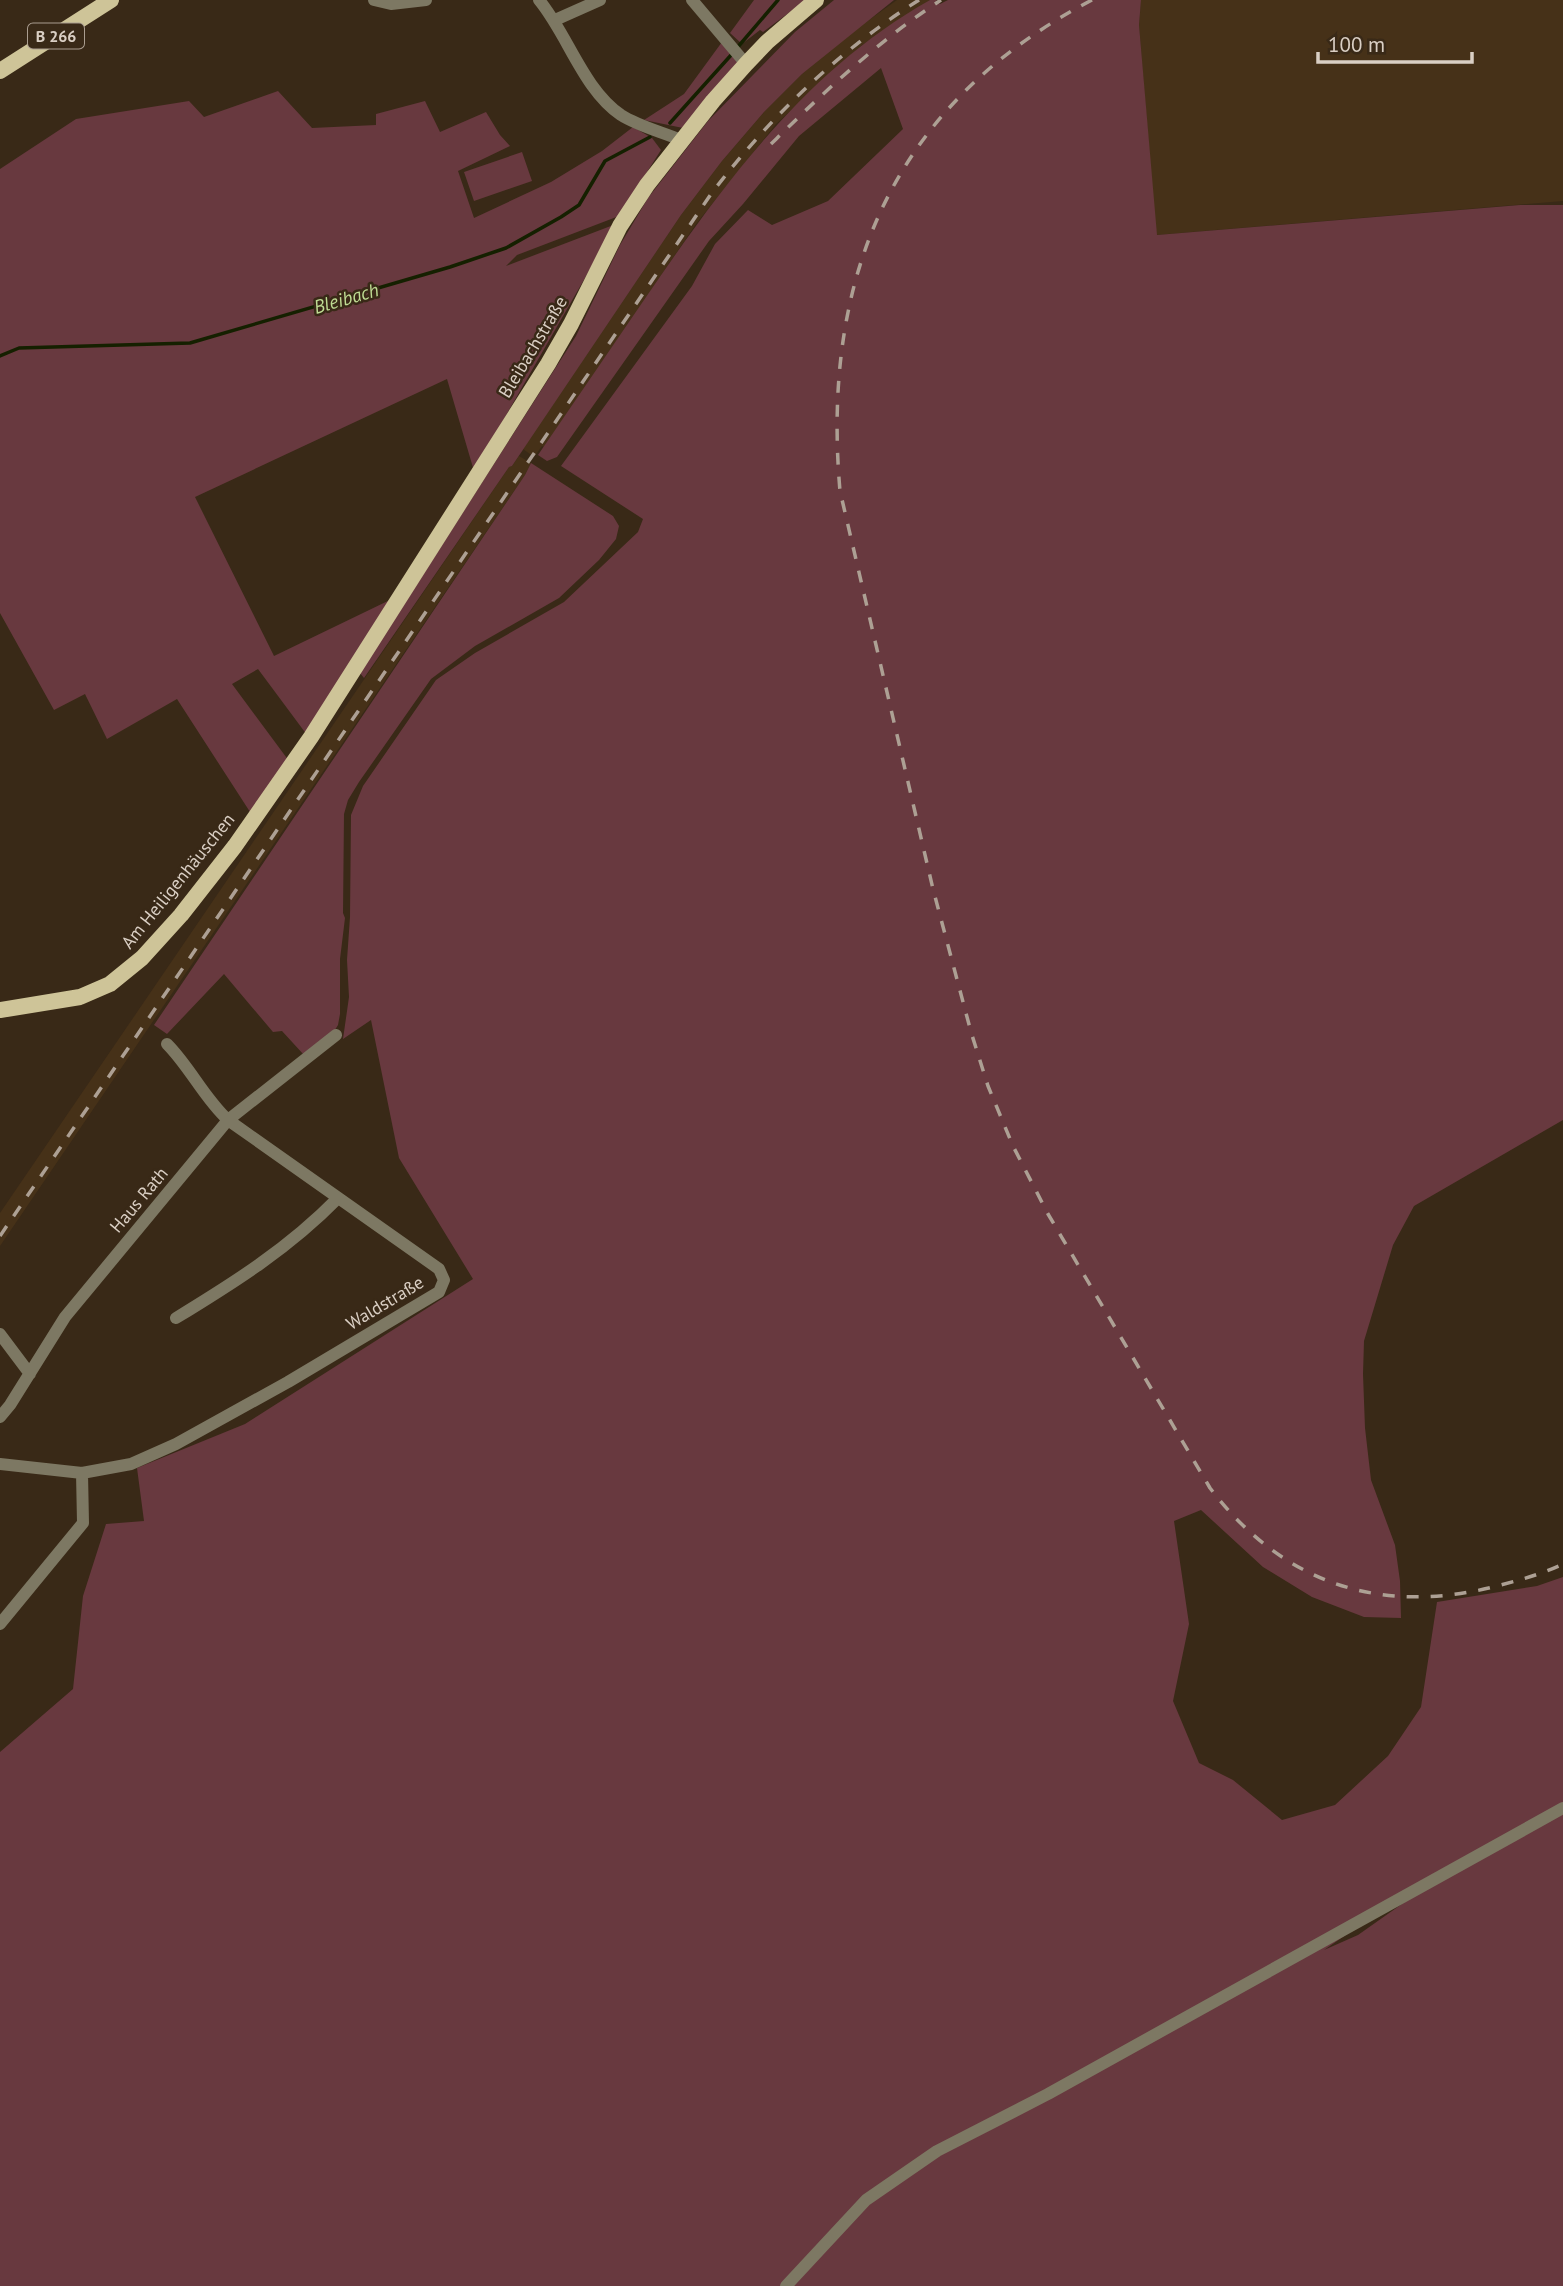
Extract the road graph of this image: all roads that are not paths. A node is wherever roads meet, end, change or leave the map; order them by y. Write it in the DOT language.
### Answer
graph roads {
  1 [pos="111,0"];
  2 [pos="374,0"];
  3 [pos="426,0"];
  4 [pos="539,0"];
  5 [pos="600,0"];
  6 [pos="692,0"];
  7 [pos="816,0"];
  8 [pos="555,20"];
  9 [pos="742,59"];
  10 [pos="0,71"];
  11 [pos="681,140"];
  12 [pos="311,737"];
  13 [pos="0,1010"];
  14 [pos="336,1035"];
  15 [pos="167,1044"];
  16 [pos="228,1120"];
  17 [pos="338,1198"];
  18 [pos="176,1318"];
  19 [pos="0,1334"];
  20 [pos="30,1374"];
  21 [pos="0,1417"];
  22 [pos="0,1464"];
  23 [pos="82,1473"];
  24 [pos="0,1623"];
  25 [pos="1563,1808"];
  26 [pos="786,2286"];
  1 -- 10 [label="main road, B 266"];
  2 -- 3 [label="street"];
  4 -- 8 [label="street"];
  5 -- 8 [label="street"];
  6 -- 9 [label="street"];
  7 -- 9 [label="main road, Bleibachstraße"];
  8 -- 11 [label="street"];
  9 -- 11 [label="main road, Bleibachstraße"];
  11 -- 12 [label="main road, Bleibachstraße"];
  12 -- 13 [label="main road, Am Heiligenhäuschen"];
  14 -- 16 [label="street, Haus Rath"];
  15 -- 16 [label="street, Waldstraße"];
  16 -- 17 [label="street, Waldstraße"];
  16 -- 20 [label="street, Haus Rath"];
  17 -- 18 [label="street"];
  17 -- 23 [label="street, Waldstraße"];
  19 -- 20 [label="street"];
  20 -- 21 [label="street, Haus Rath"];
  22 -- 23 [label="street, Waldstraße"];
  23 -- 24 [label="street"];
  25 -- 26 [label="street"];
}
